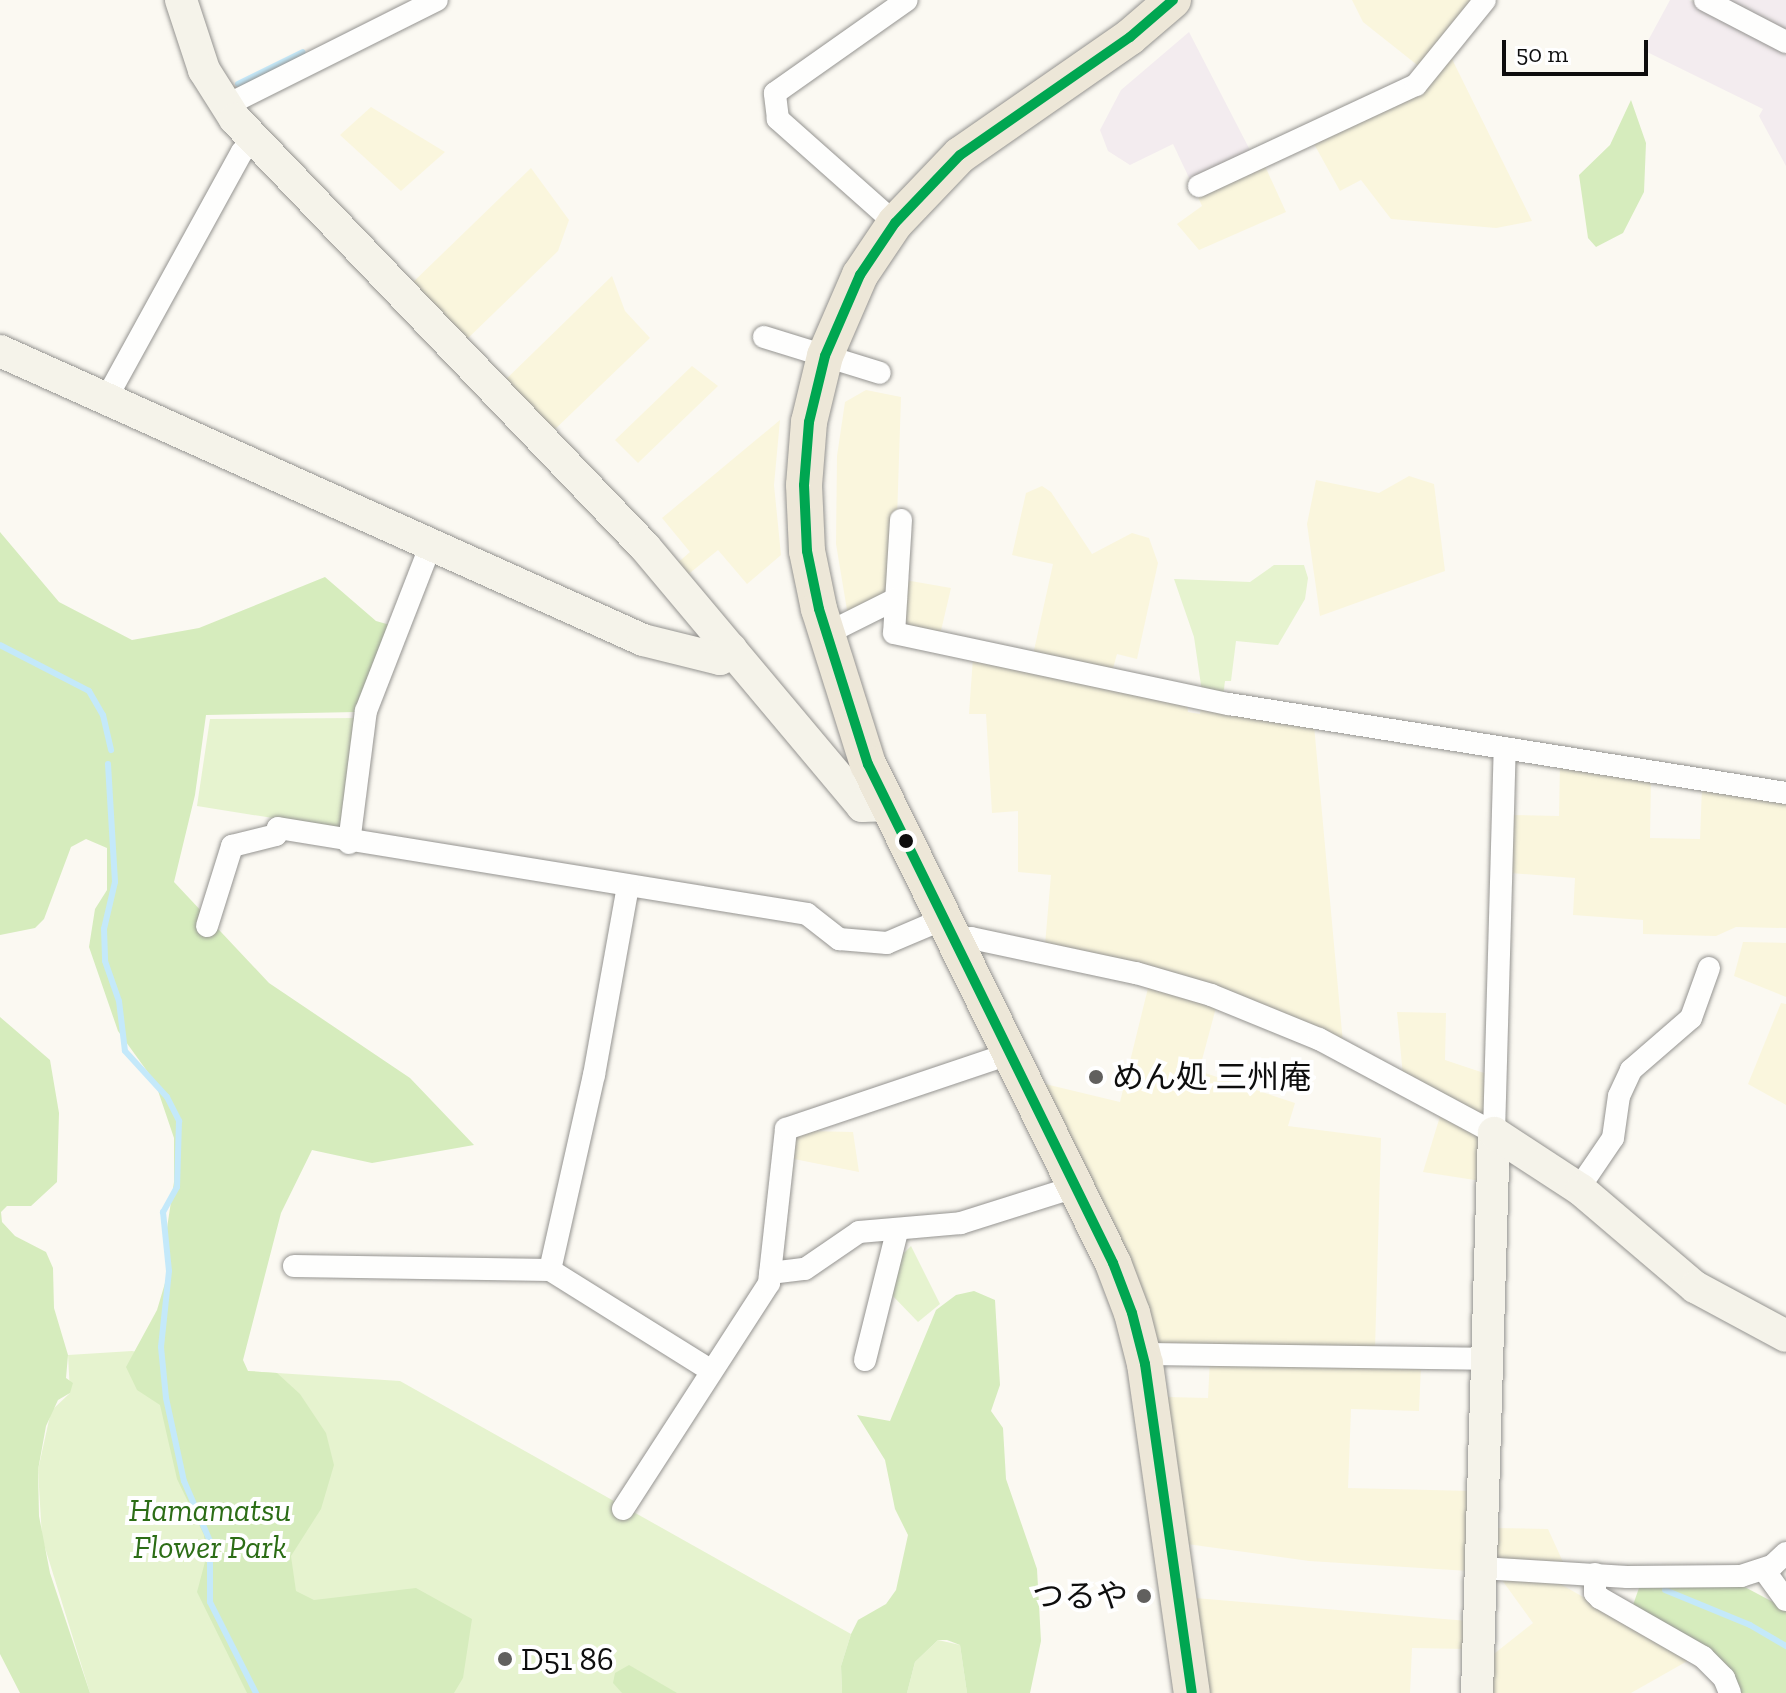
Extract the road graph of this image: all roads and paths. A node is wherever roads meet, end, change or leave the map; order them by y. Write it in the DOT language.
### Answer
graph roads {
  1 [pos="181,0"];
  2 [pos="437,0"];
  3 [pos="907,0"];
  4 [pos="1173,0"];
  5 [pos="1485,0"];
  6 [pos="1705,0"];
  7 [pos="1786,42"];
  8 [pos="225,106"];
  9 [pos="255,139"];
  10 [pos="1199,186"];
  11 [pos="895,223"];
  12 [pos="764,337"];
  13 [pos="0,351"];
  14 [pos="825,356"];
  15 [pos="880,373"];
  16 [pos="106,399"];
  17 [pos="901,520"];
  18 [pos="431,544"];
  19 [pos="896,599"];
  20 [pos="826,634"];
  21 [pos="731,649"];
  22 [pos="1505,748"];
  23 [pos="1786,793"];
  24 [pos="885,805"];
  25 [pos="349,843"];
  26 [pos="628,886"];
  27 [pos="207,926"];
  28 [pos="948,933"];
  29 [pos="1709,968"];
  30 [pos="1009,1054"];
  31 [pos="1494,1133"];
  32 [pos="1075,1187"];
  33 [pos="1579,1188"];
  34 [pos="897,1232"];
  35 [pos="294,1266"];
  36 [pos="550,1270"];
  37 [pos="770,1273"];
  38 [pos="1786,1336"];
  39 [pos="1143,1354"];
  40 [pos="1487,1359"];
  41 [pos="865,1360"];
  42 [pos="710,1370"];
  43 [pos="623,1509"];
  44 [pos="1786,1553"];
  45 [pos="1481,1568"];
  46 [pos="1764,1570"];
  47 [pos="1595,1574"];
  48 [pos="1786,1600"];
  49 [pos="1192,1693"];
  50 [pos="1477,1693"];
  51 [pos="1730,1693"];
  1 -- 8 [label="street"];
  2 -- 8 [label="street"];
  3 -- 11 [label="street"];
  4 -- 11 [label="main road"];
  5 -- 10 [label="street"];
  6 -- 7 [label="street"];
  8 -- 9 [label="street"];
  9 -- 16 [label="street"];
  9 -- 21 [label="street"];
  11 -- 14 [label="main road"];
  12 -- 14 [label="street"];
  13 -- 16 [label="street"];
  14 -- 15 [label="street"];
  14 -- 20 [label="main road"];
  16 -- 18 [label="street"];
  17 -- 19 [label="street"];
  18 -- 21 [label="street"];
  18 -- 25 [label="street"];
  19 -- 20 [label="street"];
  19 -- 22 [label="street"];
  20 -- 24 [label="main road"];
  21 -- 24 [label="street"];
  22 -- 23 [label="street"];
  22 -- 31 [label="street"];
  24 -- 28 [label="main road"];
  25 -- 26 [label="street"];
  25 -- 27 [label="street"];
  26 -- 28 [label="street"];
  26 -- 36 [label="street"];
  28 -- 30 [label="main road"];
  28 -- 31 [label="street"];
  29 -- 33 [label="street"];
  30 -- 32 [label="main road"];
  30 -- 37 [label="street"];
  31 -- 33 [label="street"];
  31 -- 40 [label="street"];
  32 -- 34 [label="street"];
  32 -- 39 [label="main road"];
  33 -- 38 [label="street"];
  34 -- 37 [label="street"];
  34 -- 41 [label="street"];
  35 -- 36 [label="street"];
  36 -- 42 [label="street"];
  37 -- 42 [label="street"];
  39 -- 40 [label="street"];
  39 -- 49 [label="main road"];
  40 -- 45 [label="street"];
  42 -- 43 [label="street"];
  44 -- 46 [label="street"];
  45 -- 47 [label="street"];
  45 -- 50 [label="street"];
  46 -- 47 [label="street"];
  46 -- 48 [label="street"];
  47 -- 51 [label="street"];
}
